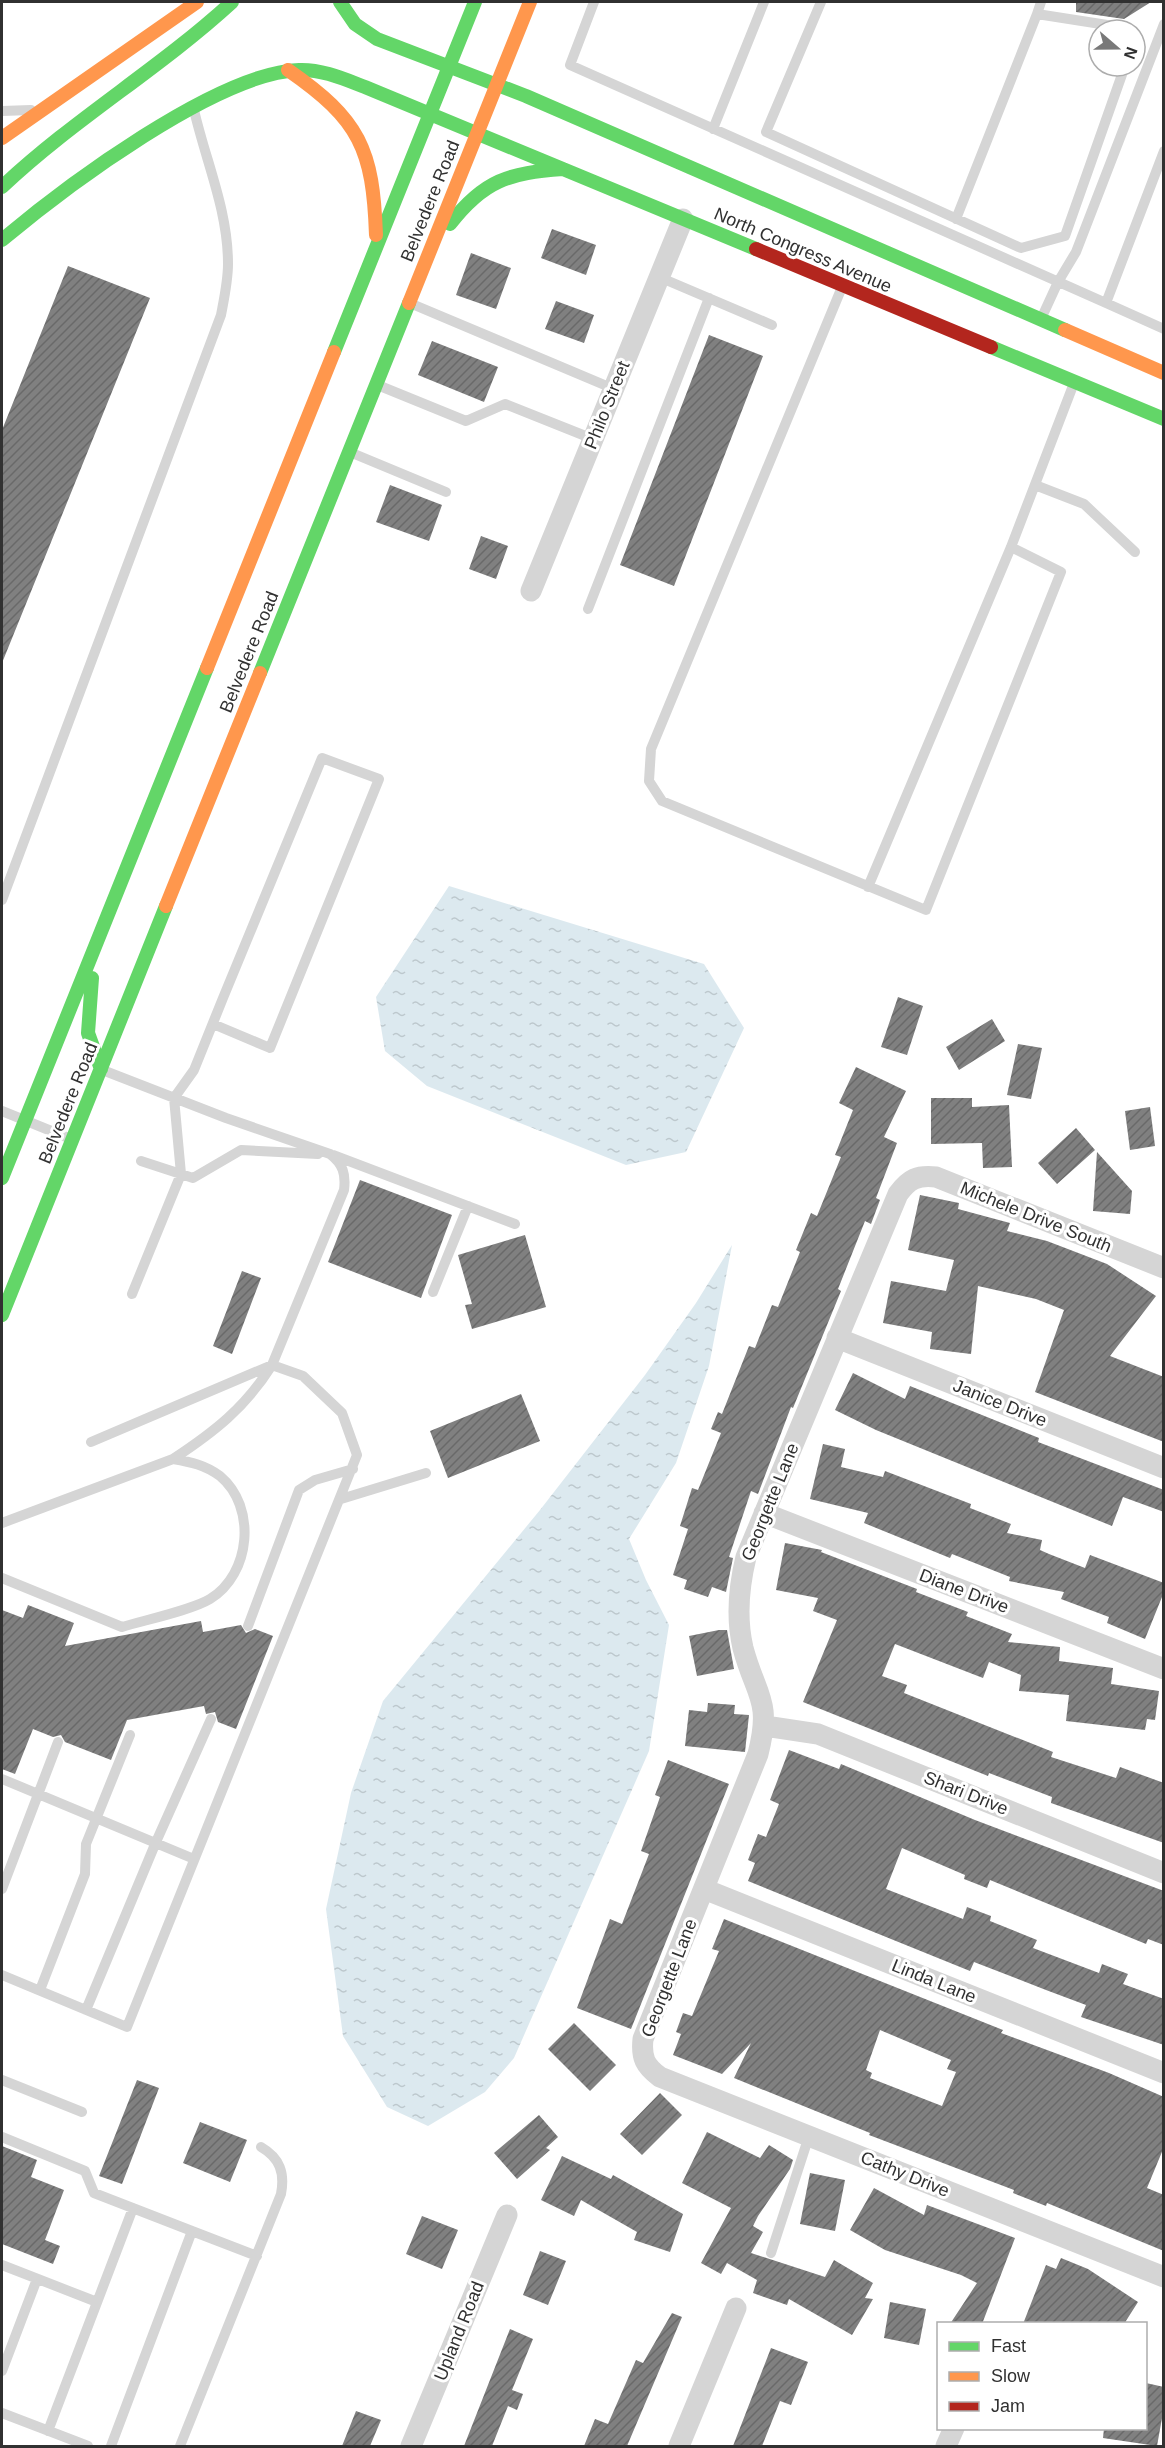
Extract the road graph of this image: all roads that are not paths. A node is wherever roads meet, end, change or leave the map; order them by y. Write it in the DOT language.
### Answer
graph roads {
  1 [pos="197,2"];
  2 [pos="232,2"];
  3 [pos="340,2"];
  4 [pos="475,2"];
  5 [pos="530,2"];
  6 [pos="594,2"];
  7 [pos="764,2"];
  8 [pos="820,2"];
  9 [pos="1041,2"];
  10 [pos="1036,14"];
  11 [pos="1087,22"];
  12 [pos="1164,24"];
  13 [pos="448,67"];
  14 [pos="288,70"];
  15 [pos="1121,78"];
  16 [pos="496,86"];
  17 [pos="42,109"];
  18 [pos="194,110"];
  19 [pos="2,111"];
  20 [pos="429,113"];
  21 [pos="713,129"];
  22 [pos="476,133"];
  23 [pos="2,138"];
  24 [pos="1163,150"];
  25 [pos="563,169"];
  26 [pos="2,187"];
  27 [pos="683,219"];
  28 [pos="956,219"];
  29 [pos="2,240"];
  30 [pos="376,246"];
  31 [pos="428,255"];
  32 [pos="659,277"];
  33 [pos="1058,282"];
  34 [pos="842,287"];
  35 [pos="709,298"];
  36 [pos="409,302"];
  37 [pos="1106,303"];
  38 [pos="1040,321"];
  39 [pos="772,325"];
  40 [pos="1164,329"];
  41 [pos="1164,373"];
  42 [pos="1074,383"];
  43 [pos="376,384"];
  44 [pos="614,389"];
  45 [pos="1164,419"];
  46 [pos="593,439"];
  47 [pos="349,452"];
  48 [pos="1035,484"];
  49 [pos="446,492"];
  50 [pos="1011,547"];
  51 [pos="1135,552"];
  52 [pos="531,591"];
  53 [pos="588,609"];
  54 [pos="868,887"];
  55 [pos="2,900"];
  56 [pos="95,943"];
  57 [pos="213,1024"];
  58 [pos="101,1069"];
  59 [pos="174,1098"];
  60 [pos="2,1111"];
  61 [pos="25,1121"];
  62 [pos="72,1140"];
  63 [pos="330,1154"];
  64 [pos="141,1161"];
  65 [pos="181,1174"];
  66 [pos="2,1178"];
  67 [pos="907,1182"];
  68 [pos="468,1206"];
  69 [pos="515,1224"];
  70 [pos="1164,1268"];
  71 [pos="434,1292"];
  72 [pos="132,1294"];
  73 [pos="2,1315"];
  74 [pos="837,1338"];
  75 [pos="272,1365"];
  76 [pos="91,1442"];
  77 [pos="173,1459"];
  78 [pos="1164,1468"];
  79 [pos="353,1469"];
  80 [pos="426,1473"];
  81 [pos="342,1498"];
  82 [pos="764,1512"];
  83 [pos="2,1523"];
  84 [pos="2,1578"];
  85 [pos="248,1626"];
  86 [pos="1164,1669"];
  87 [pos="211,1719"];
  88 [pos="765,1726"];
  89 [pos="130,1735"];
  90 [pos="58,1742"];
  91 [pos="2,1779"];
  92 [pos="38,1794"];
  93 [pos="96,1817"];
  94 [pos="156,1842"];
  95 [pos="194,1859"];
  96 [pos="1164,1873"];
  97 [pos="2,1889"];
  98 [pos="704,1889"];
  99 [pos="2,1975"];
  100 [pos="40,1990"];
  101 [pos="86,2010"];
  102 [pos="648,2068"];
  103 [pos="1164,2073"];
  104 [pos="2,2080"];
  105 [pos="82,2112"];
  106 [pos="809,2136"];
  107 [pos="2,2137"];
  108 [pos="261,2147"];
  109 [pos="133,2208"];
  110 [pos="507,2215"];
  111 [pos="192,2231"];
  112 [pos="771,2253"];
  113 [pos="256,2256"];
  114 [pos="2,2265"];
  115 [pos="1164,2277"];
  116 [pos="37,2279"];
  117 [pos="97,2302"];
  118 [pos="736,2308"];
  119 [pos="2,2371"];
  120 [pos="2,2413"];
  121 [pos="953,2430"];
  122 [pos="48,2431"];
  123 [pos="88,2446"];
  124 [pos="111,2446"];
  125 [pos="180,2446"];
  126 [pos="411,2446"];
  127 [pos="679,2446"];
  128 [pos="946,2446"];
  1 -- 17 [label="main road"];
  2 -- 26 [label="main road"];
  3 -- 13 [label="main road, North Congress Avenue"];
  4 -- 13 [label="main road, Belvedere Road"];
  5 -- 16 [label="main road, Belvedere Road"];
  6 -- 21 [label="lane"];
  7 -- 21 [label="lane"];
  8 -- 28 [label="lane"];
  9 -- 10 [label="lane"];
  10 -- 11 [label="lane"];
  10 -- 28 [label="lane"];
  12 -- 33 [label="lane"];
  13 -- 16 [label="main road, North Congress Avenue"];
  13 -- 20 [label="main road, Belvedere Road"];
  14 -- 18 [label="main road, North Congress Avenue"];
  14 -- 20 [label="main road, North Congress Avenue"];
  14 -- 30 [label="main road"];
  15 -- 28 [label="lane"];
  16 -- 22 [label="main road, Belvedere Road"];
  16 -- 38 [label="main road, North Congress Avenue"];
  17 -- 19 [label="lane"];
  17 -- 23 [label="main road"];
  18 -- 29 [label="main road, North Congress Avenue"];
  18 -- 55 [label="lane"];
  20 -- 22 [label="main road, North Congress Avenue"];
  20 -- 30 [label="main road, Belvedere Road"];
  21 -- 33 [label="lane"];
  22 -- 25 [label="main road, North Congress Avenue"];
  22 -- 31 [label="main road, Belvedere Road"];
  24 -- 37 [label="lane"];
  25 -- 27 [label="main road, North Congress Avenue"];
  25 -- 31 [label="main road"];
  27 -- 32 [label="street, Philo Street"];
  27 -- 34 [label="main road, North Congress Avenue"];
  30 -- 56 [label="main road, Belvedere Road"];
  31 -- 36 [label="main road, Belvedere Road"];
  32 -- 35 [label="lane"];
  32 -- 44 [label="street, Philo Street"];
  33 -- 37 [label="lane"];
  33 -- 38 [label="lane"];
  34 -- 42 [label="main road, North Congress Avenue"];
  34 -- 54 [label="lane"];
  35 -- 39 [label="lane"];
  35 -- 53 [label="lane"];
  36 -- 43 [label="main road, Belvedere Road"];
  36 -- 44 [label="lane"];
  37 -- 40 [label="lane"];
  38 -- 41 [label="main road, North Congress Avenue"];
  42 -- 45 [label="main road, North Congress Avenue"];
  42 -- 48 [label="lane"];
  43 -- 46 [label="lane"];
  43 -- 47 [label="main road, Belvedere Road"];
  44 -- 46 [label="street, Philo Street"];
  46 -- 52 [label="street, Philo Street"];
  47 -- 49 [label="lane"];
  47 -- 58 [label="main road, Belvedere Road"];
  48 -- 50 [label="lane"];
  48 -- 51 [label="lane"];
  50 -- 54 [label="lane"];
  50 -- 54 [label="lane"];
  56 -- 58 [label="main road"];
  56 -- 61 [label="main road, Belvedere Road"];
  57 -- 57 [label="lane"];
  57 -- 59 [label="lane"];
  58 -- 59 [label="lane"];
  58 -- 62 [label="main road, Belvedere Road"];
  59 -- 63 [label="lane"];
  59 -- 65 [label="lane"];
  60 -- 61 [label="lane"];
  61 -- 62 [label="lane"];
  61 -- 66 [label="main road, Belvedere Road"];
  62 -- 73 [label="main road, Belvedere Road"];
  63 -- 65 [label="lane"];
  63 -- 68 [label="lane"];
  63 -- 75 [label="lane"];
  64 -- 65 [label="lane"];
  65 -- 72 [label="lane"];
  67 -- 70 [label="street, Michele Drive South"];
  67 -- 74 [label="street, Georgette Lane"];
  68 -- 69 [label="lane"];
  68 -- 71 [label="lane"];
  74 -- 78 [label="street, Janice Drive"];
  74 -- 82 [label="street, Georgette Lane"];
  75 -- 76 [label="lane"];
  75 -- 77 [label="lane"];
  75 -- 79 [label="lane"];
  77 -- 83 [label="lane"];
  77 -- 84 [label="lane"];
  79 -- 81 [label="lane"];
  79 -- 85 [label="lane"];
  80 -- 81 [label="lane"];
  81 -- 95 [label="lane"];
  82 -- 86 [label="street, Diane Drive"];
  82 -- 88 [label="street, Georgette Lane"];
  87 -- 94 [label="lane"];
  88 -- 96 [label="street, Shari Drive"];
  88 -- 98 [label="street, Georgette Lane"];
  89 -- 93 [label="lane"];
  90 -- 92 [label="lane"];
  91 -- 92 [label="lane"];
  92 -- 93 [label="lane"];
  92 -- 97 [label="lane"];
  93 -- 94 [label="lane"];
  93 -- 100 [label="lane"];
  94 -- 95 [label="lane"];
  94 -- 101 [label="lane"];
  95 -- 101 [label="lane"];
  98 -- 102 [label="street, Georgette Lane"];
  98 -- 103 [label="street, Linda Lane"];
  99 -- 100 [label="lane"];
  100 -- 101 [label="lane"];
  102 -- 106 [label="street, Cathy Drive"];
  104 -- 105 [label="lane"];
  106 -- 112 [label="lane"];
  106 -- 115 [label="street, Cathy Drive"];
  107 -- 109 [label="lane"];
  108 -- 113 [label="lane"];
  109 -- 111 [label="lane"];
  109 -- 117 [label="lane"];
  110 -- 126 [label="street, Upland Road"];
  111 -- 113 [label="lane"];
  111 -- 124 [label="lane"];
  113 -- 125 [label="lane"];
  114 -- 116 [label="lane"];
  116 -- 117 [label="lane"];
  116 -- 119 [label="lane"];
  117 -- 122 [label="lane"];
  118 -- 127 [label="street"];
  120 -- 122 [label="lane"];
  121 -- 128 [label="street"];
  122 -- 123 [label="lane"];
}
